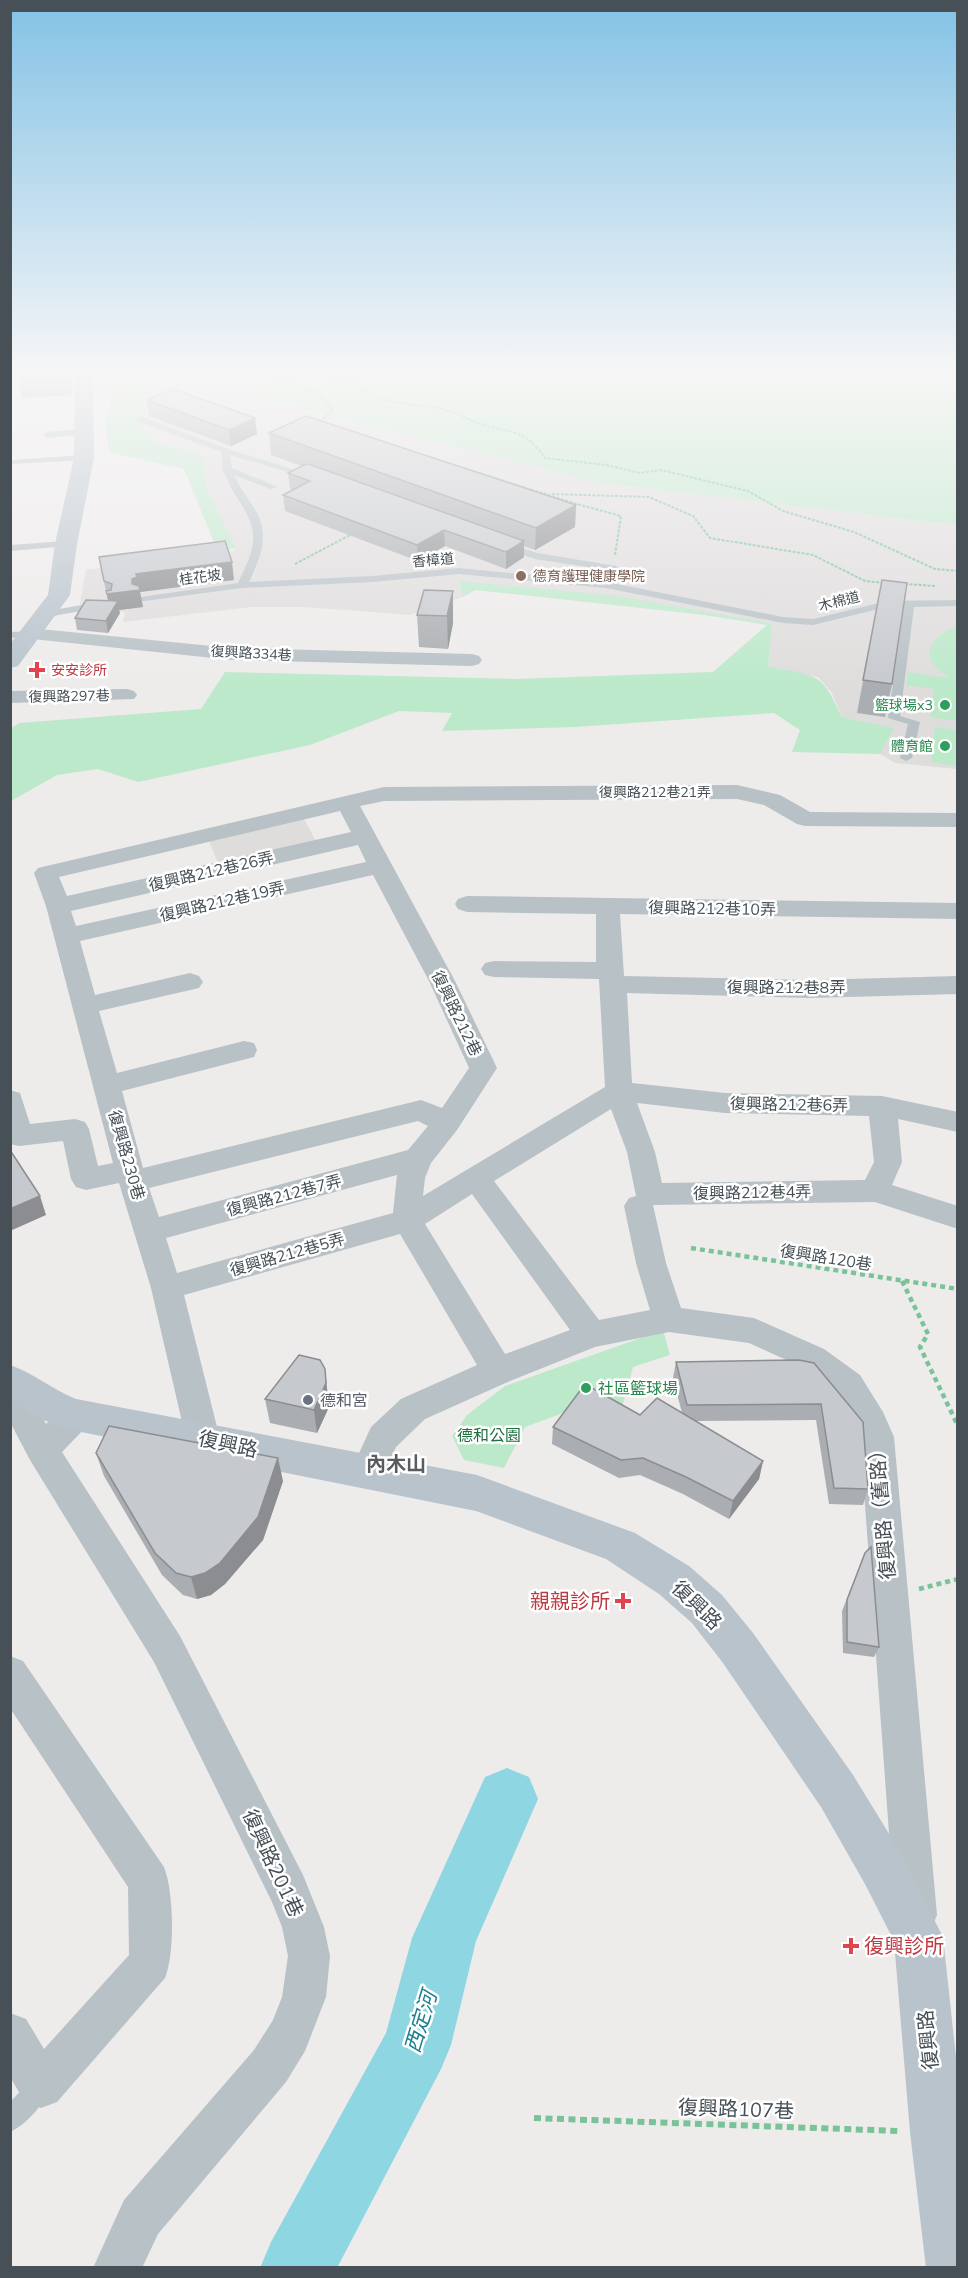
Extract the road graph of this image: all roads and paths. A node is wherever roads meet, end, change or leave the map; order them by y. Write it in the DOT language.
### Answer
graph roads {
  1 [pos="80,477"];
  2 [pos="230,477"];
  3 [pos="247,477"];
  4 [pos="494,477"];
  5 [pos="691,477"];
  6 [pos="273,487"];
  7 [pos="548,494"];
  8 [pos="350,535"];
  9 [pos="494,541"];
  10 [pos="66,544"];
  11 [pos="10,548"];
  12 [pos="295,564"];
  13 [pos="613,567"];
  14 [pos="957,572"];
  15 [pos="888,583"];
  16 [pos="900,584"];
  17 [pos="242,585"];
  18 [pos="606,585"];
  19 [pos="946,587"];
  20 [pos="141,600"];
  21 [pos="957,603"];
  22 [pos="53,604"];
  23 [pos="109,604"];
  24 [pos="909,604"];
  25 [pos="97,606"];
  26 [pos="20,635"];
  27 [pos="472,660"];
  28 [pos="10,661"];
  29 [pos="126,695"];
  30 [pos="10,697"];
  31 [pos="906,758"];
  32 [pos="347,803"];
  33 [pos="957,820"];
  34 [pos="365,836"];
  35 [pos="379,866"];
  36 [pos="467,904"];
  37 [pos="58,906"];
  38 [pos="608,907"];
  39 [pos="957,911"];
  40 [pos="66,936"];
  41 [pos="494,969"];
  42 [pos="611,978"];
  43 [pos="190,982"];
  44 [pos="957,985"];
  45 [pos="85,1006"];
  46 [pos="244,1050"];
  47 [pos="107,1085"];
  48 [pos="619,1091"];
  49 [pos="10,1100"];
  50 [pos="882,1106"];
  51 [pos="957,1122"];
  52 [pos="447,1123"];
  53 [pos="418,1158"];
  54 [pos="131,1175"];
  55 [pos="477,1179"];
  56 [pos="875,1191"];
  57 [pos="639,1206"];
  58 [pos="957,1218"];
  59 [pos="407,1220"];
  60 [pos="150,1231"];
  61 [pos="691,1248"];
  62 [pos="902,1281"];
  63 [pos="167,1288"];
  64 [pos="957,1289"];
  65 [pos="669,1319"];
  66 [pos="592,1335"];
  67 [pos="498,1371"];
  68 [pos="10,1381"];
  69 [pos="10,1389"];
  70 [pos="76,1415"];
  71 [pos="957,1426"];
  72 [pos="203,1439"];
  73 [pos="42,1450"];
  74 [pos="367,1473"];
  75 [pos="957,1579"];
  76 [pos="916,1590"];
  77 [pos="10,1674"];
  78 [pos="918,1937"];
  79 [pos="10,2035"];
  80 [pos="41,2086"];
  81 [pos="534,2118"];
  82 [pos="10,2120"];
  83 [pos="937,2133"];
  84 [pos="117,2268"];
  85 [pos="954,2268"];
  1 -- 10 [label="street"];
  2 -- 17 [label="lane, 桂花坡"];
  3 -- 6 [label="lane"];
  4 -- 7 [label="path"];
  5 -- 14 [label="path"];
  7 -- 13 [label="path"];
  7 -- 15 [label="path"];
  8 -- 12 [label="path"];
  9 -- 13 [label="lane"];
  10 -- 11 [label="lane"];
  10 -- 22 [label="street"];
  13 -- 18 [label="lane"];
  16 -- 19 [label="path"];
  17 -- 18 [label="lane, 香樟道"];
  17 -- 20 [label="lane, 桂花坡"];
  18 -- 24 [label="lane, 木棉道"];
  21 -- 24 [label="lane, 木棉道"];
  22 -- 25 [label="lane"];
  22 -- 25 [label="lane"];
  22 -- 26 [label="street"];
  23 -- 25 [label="lane"];
  24 -- 31 [label="lane"];
  26 -- 27 [label="street, 復興路334巷"];
  26 -- 28 [label="street"];
  29 -- 30 [label="street, 復興路297巷"];
  32 -- 33 [label="street, 復興路212巷21弄"];
  32 -- 34 [label="street, 復興路212巷"];
  32 -- 37 [label="street, 復興路230巷"];
  34 -- 35 [label="street, 復興路212巷"];
  34 -- 37 [label="street, 復興路212巷26弄"];
  35 -- 40 [label="street, 復興路212巷19弄"];
  35 -- 52 [label="street, 復興路212巷"];
  36 -- 38 [label="street, 復興路212巷10弄"];
  37 -- 40 [label="street, 復興路230巷"];
  38 -- 39 [label="street, 復興路212巷10弄"];
  38 -- 42 [label="street"];
  40 -- 45 [label="street, 復興路230巷"];
  41 -- 42 [label="street, 復興路212巷8弄"];
  42 -- 44 [label="street, 復興路212巷8弄"];
  42 -- 48 [label="street"];
  43 -- 45 [label="street"];
  45 -- 47 [label="street, 復興路230巷"];
  46 -- 47 [label="street"];
  47 -- 54 [label="street, 復興路230巷"];
  48 -- 50 [label="street, 復興路212巷6弄"];
  48 -- 55 [label="street"];
  48 -- 56 [label="street, 復興路212巷4弄"];
  49 -- 54 [label="street"];
  50 -- 51 [label="street, 復興路212巷6弄"];
  50 -- 56 [label="street"];
  52 -- 53 [label="street, 復興路212巷"];
  52 -- 54 [label="street"];
  53 -- 59 [label="street, 復興路212巷"];
  53 -- 60 [label="street, 復興路212巷7弄"];
  54 -- 60 [label="street, 復興路230巷"];
  55 -- 59 [label="street"];
  55 -- 66 [label="street"];
  56 -- 58 [label="street, 復興路212巷4弄"];
  57 -- 65 [label="street"];
  59 -- 63 [label="street, 復興路212巷5弄"];
  59 -- 67 [label="street"];
  60 -- 63 [label="street, 復興路230巷"];
  61 -- 62 [label="path, 復興路120巷"];
  62 -- 64 [label="path, 復興路120巷"];
  62 -- 71 [label="path"];
  63 -- 72 [label="street, 復興路230巷"];
  65 -- 66 [label="street, 復興路（舊路）"];
  65 -- 78 [label="street, 復興路（舊路）"];
  66 -- 67 [label="street, 復興路（舊路）"];
  67 -- 74 [label="street, 復興路（舊路）"];
  68 -- 70 [label="street, 復興路"];
  69 -- 73 [label="street, 復興路201巷"];
  70 -- 72 [label="street, 復興路"];
  70 -- 73 [label="street"];
  72 -- 74 [label="street, 復興路"];
  73 -- 84 [label="street, 復興路201巷"];
  74 -- 78 [label="street, 復興路"];
  75 -- 76 [label="path"];
  77 -- 80 [label="street"];
  78 -- 83 [label="street, 復興路"];
  79 -- 80 [label="street"];
  80 -- 82 [label="lane"];
  81 -- 83 [label="path, 復興路107巷"];
  83 -- 85 [label="street, 復興路"];
}
